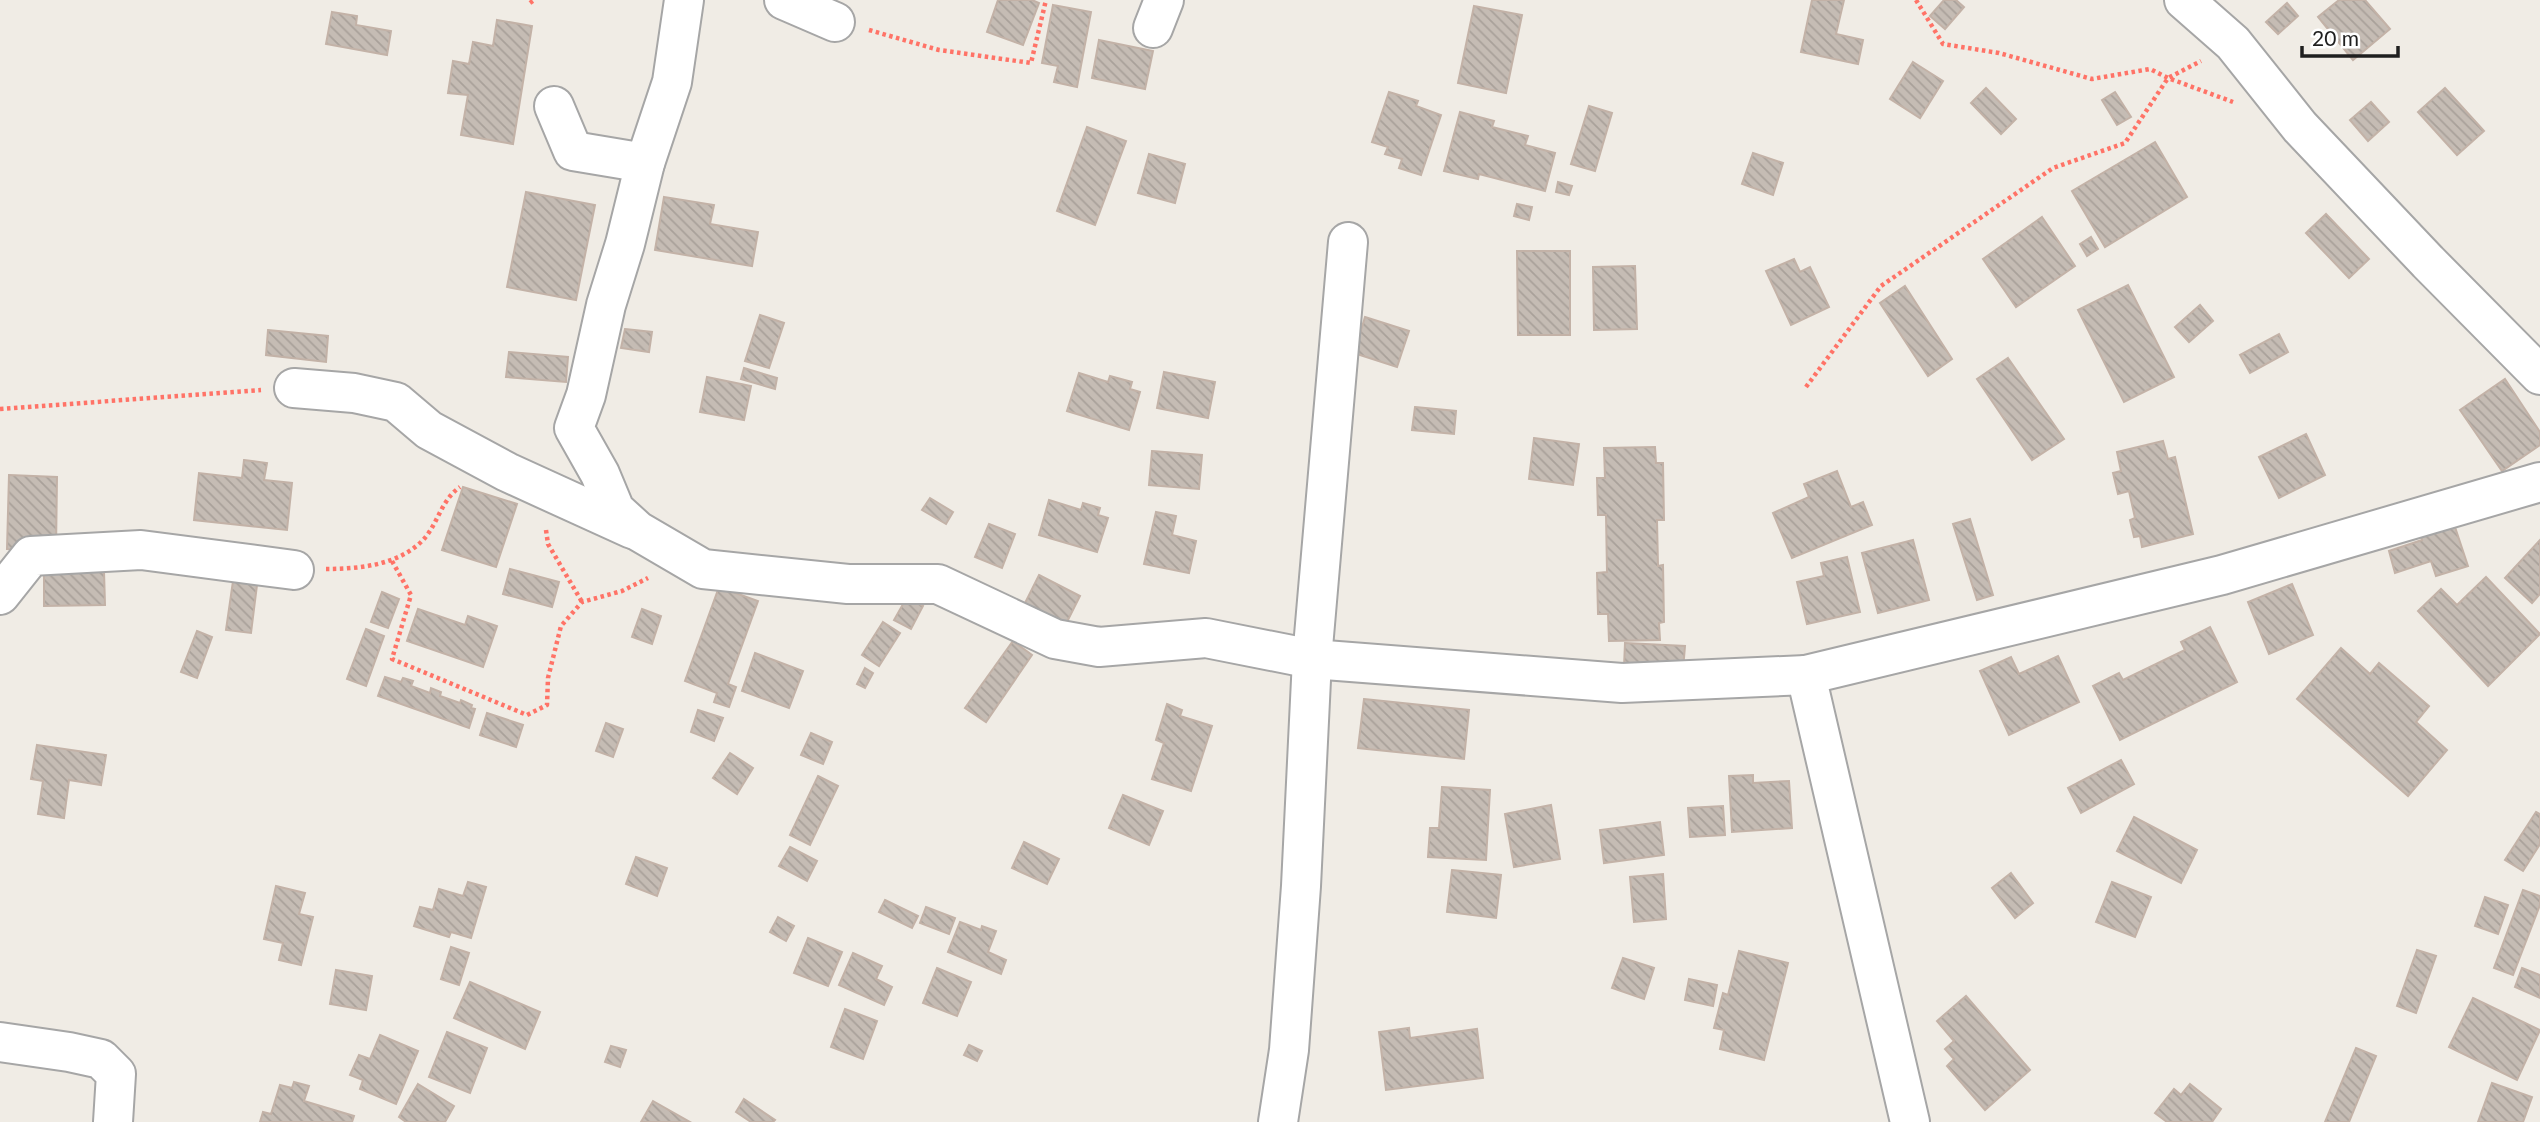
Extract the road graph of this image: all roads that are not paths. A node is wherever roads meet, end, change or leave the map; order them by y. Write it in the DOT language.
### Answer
graph roads {
  1 [pos="684,0"];
  2 [pos="784,0"];
  3 [pos="2184,0"];
  4 [pos="835,22"];
  5 [pos="554,106"];
  6 [pos="645,163"];
  7 [pos="1348,242"];
  8 [pos="2540,375"];
  9 [pos="293,388"];
  10 [pos="2540,482"];
  11 [pos="638,531"];
  12 [pos="294,570"];
  13 [pos="0,595"];
  14 [pos="1312,659"];
  15 [pos="1806,675"];
  16 [pos="0,1042"];
  17 [pos="113,1122"];
  18 [pos="1279,1122"];
  19 [pos="1910,1122"];
  1 -- 6 [label="street"];
  2 -- 4 [label="street"];
  3 -- 8 [label="street"];
  5 -- 6 [label="street"];
  6 -- 11 [label="street"];
  7 -- 14 [label="street"];
  9 -- 11 [label="street"];
  10 -- 15 [label="street"];
  11 -- 14 [label="street"];
  12 -- 13 [label="street"];
  14 -- 15 [label="street"];
  14 -- 18 [label="street"];
  15 -- 19 [label="street"];
  16 -- 17 [label="street"];
}
